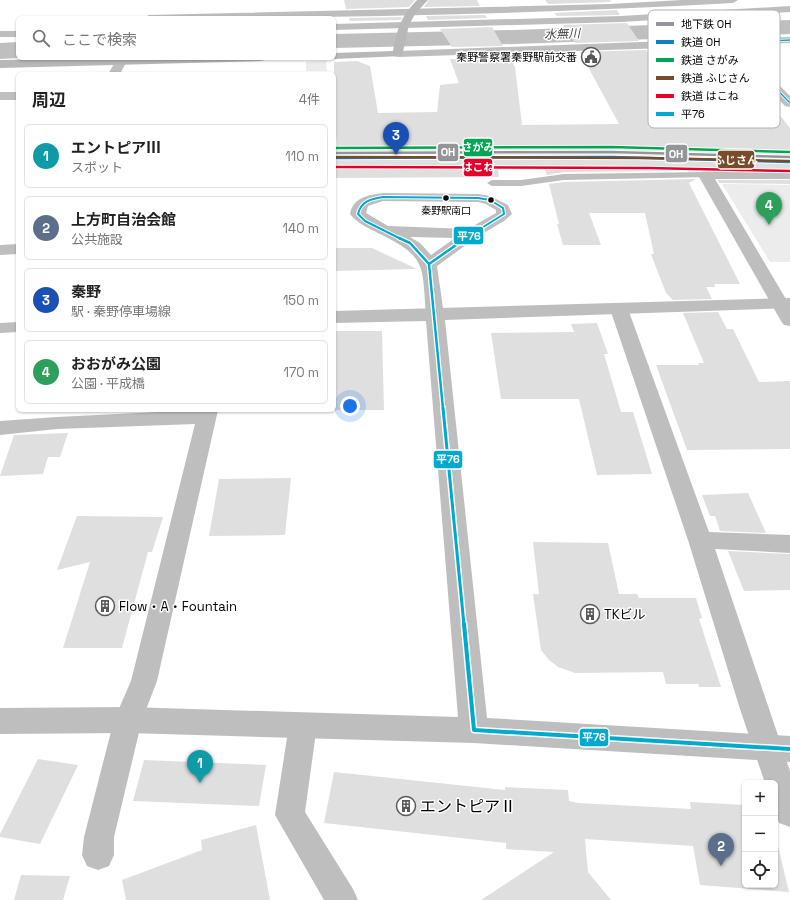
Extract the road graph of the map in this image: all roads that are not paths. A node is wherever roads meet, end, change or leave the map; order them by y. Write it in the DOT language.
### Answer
graph roads {
  1 [pos="423,0"];
  2 [pos="733,0"];
  3 [pos="607,3"];
  4 [pos="790,9"];
  5 [pos="780,11"];
  6 [pos="411,12"];
  7 [pos="236,16"];
  8 [pos="621,19"];
  9 [pos="648,20"];
  10 [pos="336,27"];
  11 [pos="403,27"];
  12 [pos="0,34"];
  13 [pos="16,34"];
  14 [pos="780,40"];
  15 [pos="790,40"];
  16 [pos="648,44"];
  17 [pos="398,52"];
  18 [pos="336,56"];
  19 [pos="168,60"];
  20 [pos="121,61"];
  21 [pos="0,64"];
  22 [pos="115,72"];
  23 [pos="780,93"];
  24 [pos="0,96"];
  25 [pos="16,96"];
  26 [pos="790,103"];
  27 [pos="705,175"];
  28 [pos="790,175"];
  29 [pos="492,183"];
  30 [pos="382,229"];
  31 [pos="471,234"];
  32 [pos="16,249"];
  33 [pos="0,250"];
  34 [pos="429,264"];
  35 [pos="785,303"];
  36 [pos="619,309"];
  37 [pos="435,315"];
  38 [pos="336,317"];
  39 [pos="790,321"];
  40 [pos="16,327"];
  41 [pos="0,328"];
  42 [pos="207,414"];
  43 [pos="0,428"];
  44 [pos="700,540"];
  45 [pos="790,544"];
  46 [pos="128,720"];
  47 [pos="0,721"];
  48 [pos="303,725"];
  49 [pos="474,730"];
  50 [pos="779,748"];
  51 [pos="790,813"];
  52 [pos="98,855"];
  53 [pos="342,900"];
  1 -- 6 [label="main road"];
  2 -- 3 [label="street"];
  3 -- 6 [label="street"];
  3 -- 8 [label="street"];
  4 -- 5 [label="street"];
  6 -- 7 [label="street"];
  6 -- 11 [label="main road"];
  8 -- 9 [label="street"];
  8 -- 11 [label="street"];
  10 -- 11 [label="street"];
  11 -- 17 [label="main road"];
  12 -- 13 [label="street"];
  14 -- 15 [label="street"];
  16 -- 17 [label="street"];
  17 -- 18 [label="main road"];
  19 -- 20 [label="main road"];
  20 -- 21 [label="main road"];
  20 -- 22 [label="street"];
  23 -- 26 [label="street"];
  24 -- 25 [label="street"];
  27 -- 28 [label="street"];
  27 -- 29 [label="street"];
  27 -- 35 [label="street"];
  30 -- 31 [label="street"];
  30 -- 31 [label="street"];
  30 -- 34 [label="street"];
  31 -- 34 [label="street"];
  32 -- 33 [label="street"];
  34 -- 37 [label="street"];
  35 -- 36 [label="street"];
  35 -- 39 [label="street"];
  36 -- 37 [label="street"];
  36 -- 44 [label="street"];
  37 -- 38 [label="street"];
  37 -- 49 [label="street"];
  40 -- 41 [label="street"];
  42 -- 43 [label="street"];
  42 -- 46 [label="street"];
  44 -- 45 [label="street"];
  44 -- 50 [label="street"];
  46 -- 47 [label="street"];
  46 -- 48 [label="street"];
  46 -- 52 [label="street"];
  48 -- 49 [label="street"];
  48 -- 53 [label="street"];
  49 -- 50 [label="street"];
  50 -- 51 [label="street"];
}
